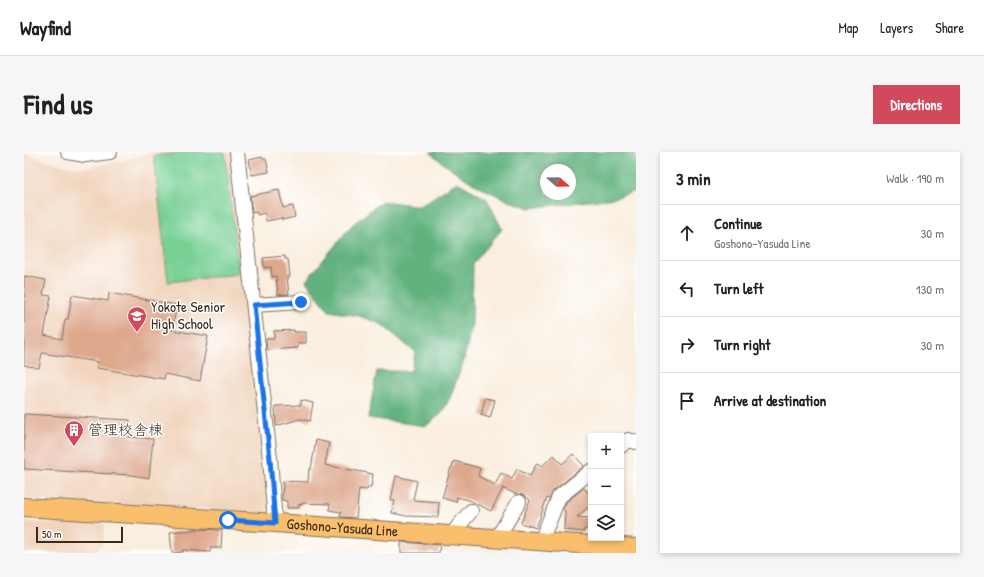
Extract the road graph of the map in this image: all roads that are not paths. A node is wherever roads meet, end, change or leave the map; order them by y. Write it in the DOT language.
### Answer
graph roads {
  1 [pos="68,152"];
  2 [pos="110,152"];
  3 [pos="237,152"];
  4 [pos="301,302"];
  5 [pos="254,305"];
  6 [pos="636,442"];
  7 [pos="624,443"];
  8 [pos="588,473"];
  9 [pos="519,502"];
  10 [pos="24,507"];
  11 [pos="471,512"];
  12 [pos="275,523"];
  13 [pos="450,535"];
  14 [pos="497,538"];
  15 [pos="541,541"];
  16 [pos="636,548"];
  1 -- 2 [label="street"];
  3 -- 5 [label="street"];
  4 -- 5 [label="street"];
  5 -- 12 [label="street"];
  6 -- 7 [label="street"];
  8 -- 15 [label="street"];
  9 -- 14 [label="street"];
  10 -- 12 [label="main road, Goshono-Yasuda Line"];
  11 -- 13 [label="street"];
  12 -- 13 [label="main road, Goshono-Yasuda Line"];
  13 -- 14 [label="main road, Goshono-Yasuda Line"];
  14 -- 15 [label="main road, Goshono-Yasuda Line"];
  15 -- 16 [label="main road, Goshono-Yasuda Line"];
}
